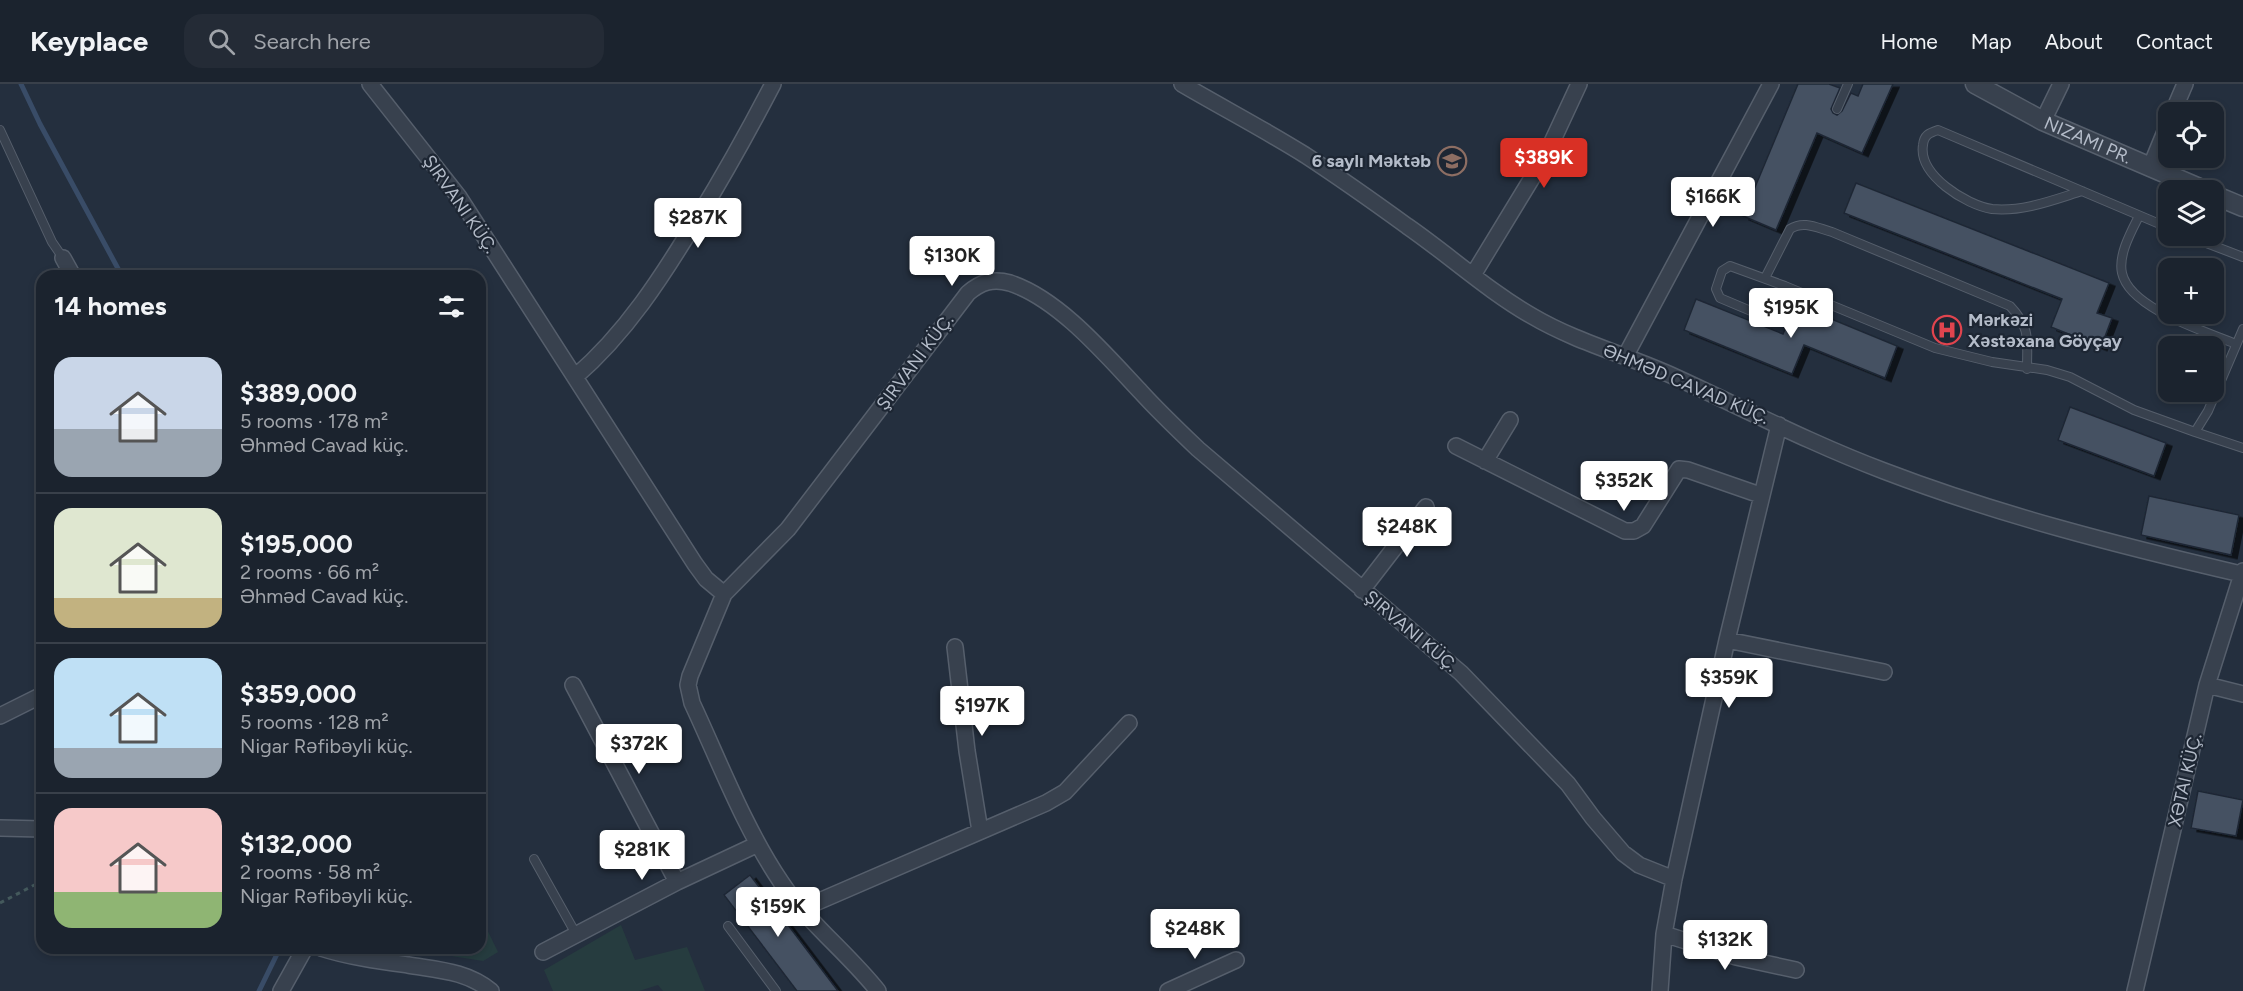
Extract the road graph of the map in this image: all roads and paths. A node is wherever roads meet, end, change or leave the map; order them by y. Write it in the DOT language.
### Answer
graph roads {
  1 [pos="370,84"];
  2 [pos="773,84"];
  3 [pos="1182,84"];
  4 [pos="1579,84"];
  5 [pos="1771,84"];
  6 [pos="1848,84"];
  7 [pos="1975,84"];
  8 [pos="2061,84"];
  9 [pos="2185,84"];
  10 [pos="2177,102"];
  11 [pos="1837,109"];
  12 [pos="2043,121"];
  13 [pos="0,130"];
  14 [pos="2158,149"];
  15 [pos="2150,168"];
  16 [pos="2179,180"];
  17 [pos="2082,191"];
  18 [pos="2224,199"];
  19 [pos="2243,207"];
  20 [pos="2139,216"];
  21 [pos="2158,224"];
  22 [pos="2214,246"];
  23 [pos="2243,257"];
  24 [pos="63,258"];
  25 [pos="70,270"];
  26 [pos="1473,275"];
  27 [pos="1765,278"];
  28 [pos="1785,286"];
  29 [pos="2243,329"];
  30 [pos="2236,344"];
  31 [pos="1626,356"];
  32 [pos="2027,369"];
  33 [pos="575,377"];
  34 [pos="1510,420"];
  35 [pos="1779,425"];
  36 [pos="2195,432"];
  37 [pos="1456,446"];
  38 [pos="2243,448"];
  39 [pos="1485,461"];
  40 [pos="1760,495"];
  41 [pos="1426,507"];
  42 [pos="2242,573"];
  43 [pos="1362,590"];
  44 [pos="724,594"];
  45 [pos="1727,640"];
  46 [pos="955,647"];
  47 [pos="1884,672"];
  48 [pos="573,685"];
  49 [pos="2207,685"];
  50 [pos="2243,694"];
  51 [pos="36,698"];
  52 [pos="0,716"];
  53 [pos="1129,723"];
  54 [pos="0,828"];
  55 [pos="36,829"];
  56 [pos="980,831"];
  57 [pos="758,844"];
  58 [pos="534,859"];
  59 [pos="1674,879"];
  60 [pos="677,882"];
  61 [pos="36,884"];
  62 [pos="0,903"];
  63 [pos="801,909"];
  64 [pos="728,926"];
  65 [pos="576,934"];
  66 [pos="1664,934"];
  67 [pos="543,952"];
  68 [pos="302,954"];
  69 [pos="347,954"];
  70 [pos="1236,960"];
  71 [pos="1796,970"];
  72 [pos="281,991"];
  73 [pos="491,991"];
  74 [pos="776,991"];
  75 [pos="878,991"];
  76 [pos="1168,991"];
  77 [pos="1660,991"];
  78 [pos="2135,991"];
  1 -- 33 [label="street, ŞIRVANI KÜÇ."];
  2 -- 33 [label="street"];
  3 -- 26 [label="street, ƏHMƏD CAVAD KÜÇ."];
  4 -- 26 [label="street"];
  5 -- 31 [label="street"];
  6 -- 11 [label="lane"];
  7 -- 12 [label="street, NIZAMI PR."];
  8 -- 12 [label="street"];
  9 -- 10 [label="street"];
  12 -- 15 [label="street, NIZAMI PR."];
  13 -- 24 [label="lane"];
  14 -- 15 [label="street"];
  15 -- 16 [label="street, NIZAMI PR."];
  17 -- 17 [label="lane"];
  17 -- 20 [label="lane"];
  18 -- 19 [label="street"];
  20 -- 21 [label="lane"];
  20 -- 30 [label="lane"];
  22 -- 23 [label="lane"];
  24 -- 25 [label="street"];
  26 -- 31 [label="street, ƏHMƏD CAVAD KÜÇ."];
  27 -- 28 [label="lane"];
  27 -- 28 [label="lane"];
  27 -- 32 [label="lane"];
  28 -- 32 [label="lane"];
  29 -- 30 [label="lane"];
  30 -- 36 [label="lane"];
  31 -- 35 [label="street, ƏHMƏD CAVAD KÜÇ."];
  32 -- 36 [label="lane"];
  33 -- 44 [label="street, ŞIRVANI KÜÇ."];
  34 -- 39 [label="street"];
  35 -- 40 [label="street"];
  35 -- 42 [label="street, ƏHMƏD CAVAD KÜÇ."];
  36 -- 38 [label="lane"];
  37 -- 39 [label="street"];
  39 -- 40 [label="street"];
  40 -- 45 [label="street"];
  41 -- 43 [label="street"];
  42 -- 49 [label="street, XƏTAI KÜÇ."];
  43 -- 44 [label="street, ŞIRVANI KÜÇ."];
  43 -- 59 [label="street, ŞIRVANI KÜÇ."];
  44 -- 57 [label="street"];
  45 -- 47 [label="street"];
  45 -- 59 [label="street"];
  46 -- 56 [label="street"];
  48 -- 60 [label="street"];
  49 -- 50 [label="street"];
  49 -- 78 [label="street, XƏTAI KÜÇ."];
  51 -- 52 [label="street"];
  53 -- 56 [label="street"];
  54 -- 55 [label="street"];
  56 -- 63 [label="street"];
  57 -- 60 [label="street"];
  57 -- 63 [label="street"];
  58 -- 65 [label="lane"];
  59 -- 66 [label="street"];
  60 -- 65 [label="street"];
  61 -- 62 [label="path"];
  63 -- 75 [label="street"];
  64 -- 74 [label="lane"];
  65 -- 67 [label="street"];
  66 -- 71 [label="street"];
  66 -- 77 [label="street"];
  68 -- 72 [label="street"];
  69 -- 73 [label="street"];
  70 -- 76 [label="street"];
}
